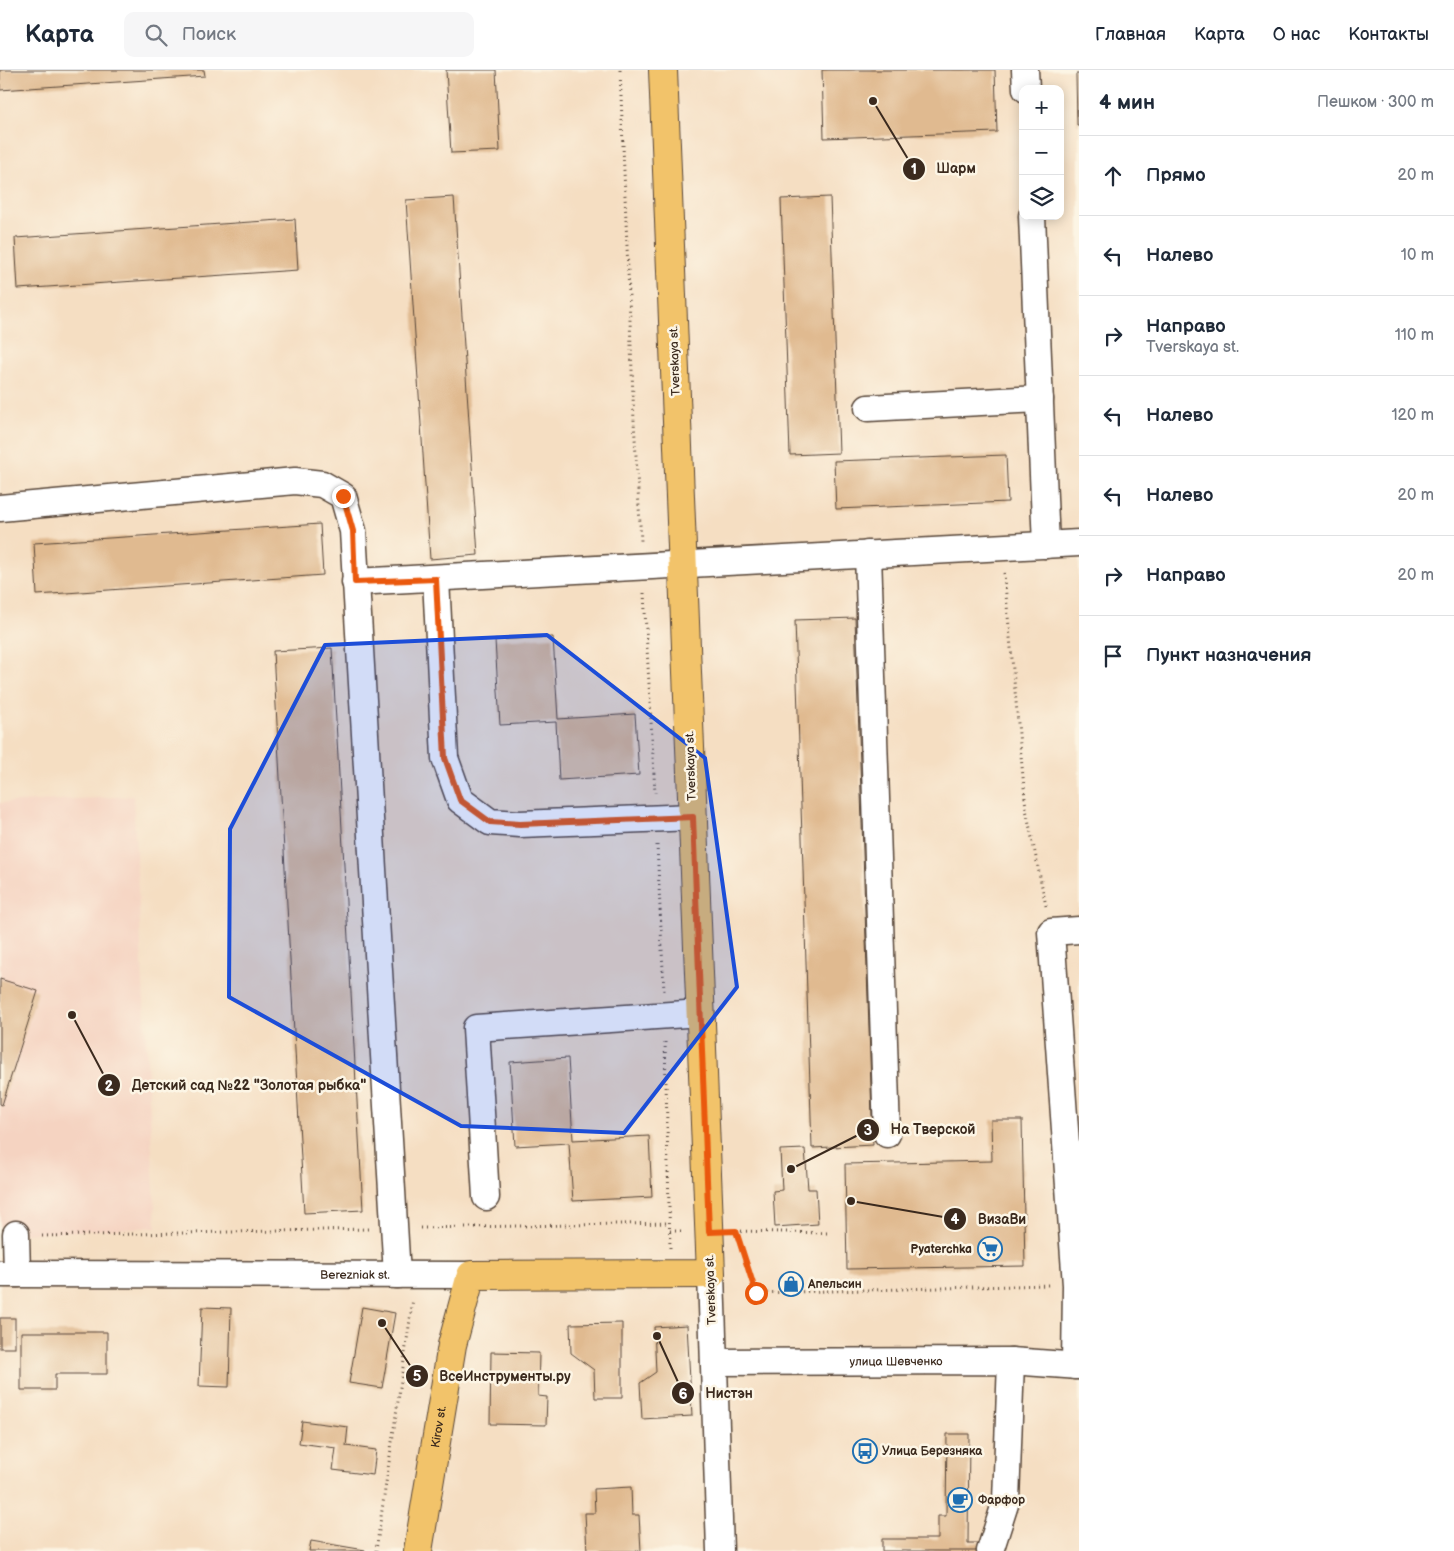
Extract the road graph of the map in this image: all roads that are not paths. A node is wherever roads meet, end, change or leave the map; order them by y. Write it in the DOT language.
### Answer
graph roads {
  1 [pos="663,70"];
  2 [pos="1026,70"];
  3 [pos="1026,85"];
  4 [pos="1032,220"];
  5 [pos="1040,399"];
  6 [pos="868,408"];
  7 [pos="0,508"];
  8 [pos="1079,542"];
  9 [pos="1046,545"];
  10 [pos="868,554"];
  11 [pos="683,563"];
  12 [pos="436,579"];
  13 [pos="355,582"];
  14 [pos="693,817"];
  15 [pos="1079,930"];
  16 [pos="701,1012"];
  17 [pos="887,1134"];
  18 [pos="486,1196"];
  19 [pos="16,1236"];
  20 [pos="9,1274"];
  21 [pos="471,1274"];
  22 [pos="711,1274"];
  23 [pos="404,1275"];
  24 [pos="1011,1361"];
  25 [pos="714,1362"];
  26 [pos="1077,1366"];
  27 [pos="418,1551"];
  28 [pos="720,1551"];
  29 [pos="990,1551"];
  1 -- 11 [label="main road, Tverskaya st."];
  2 -- 3 [label="street"];
  4 -- 5 [label="street"];
  5 -- 6 [label="street"];
  5 -- 9 [label="street"];
  7 -- 13 [label="street"];
  8 -- 9 [label="street"];
  9 -- 10 [label="street"];
  10 -- 11 [label="street"];
  10 -- 17 [label="street"];
  11 -- 12 [label="street"];
  11 -- 14 [label="main road, Tverskaya st."];
  12 -- 13 [label="street"];
  12 -- 14 [label="street"];
  13 -- 23 [label="street"];
  14 -- 16 [label="main road, Tverskaya st."];
  15 -- 26 [label="street"];
  16 -- 18 [label="street"];
  16 -- 22 [label="main road, Tverskaya st."];
  19 -- 20 [label="street"];
  20 -- 23 [label="street, Berezniak st."];
  21 -- 22 [label="main road, Berezniak st."];
  21 -- 23 [label="street, Berezniak st."];
  21 -- 27 [label="main road, Kirov st."];
  22 -- 25 [label="street, Tverskaya st."];
  24 -- 25 [label="street, улица Шевченко"];
  24 -- 26 [label="street, улица Шевченко"];
  24 -- 29 [label="street"];
  25 -- 28 [label="street, Tverskaya st."];
}
